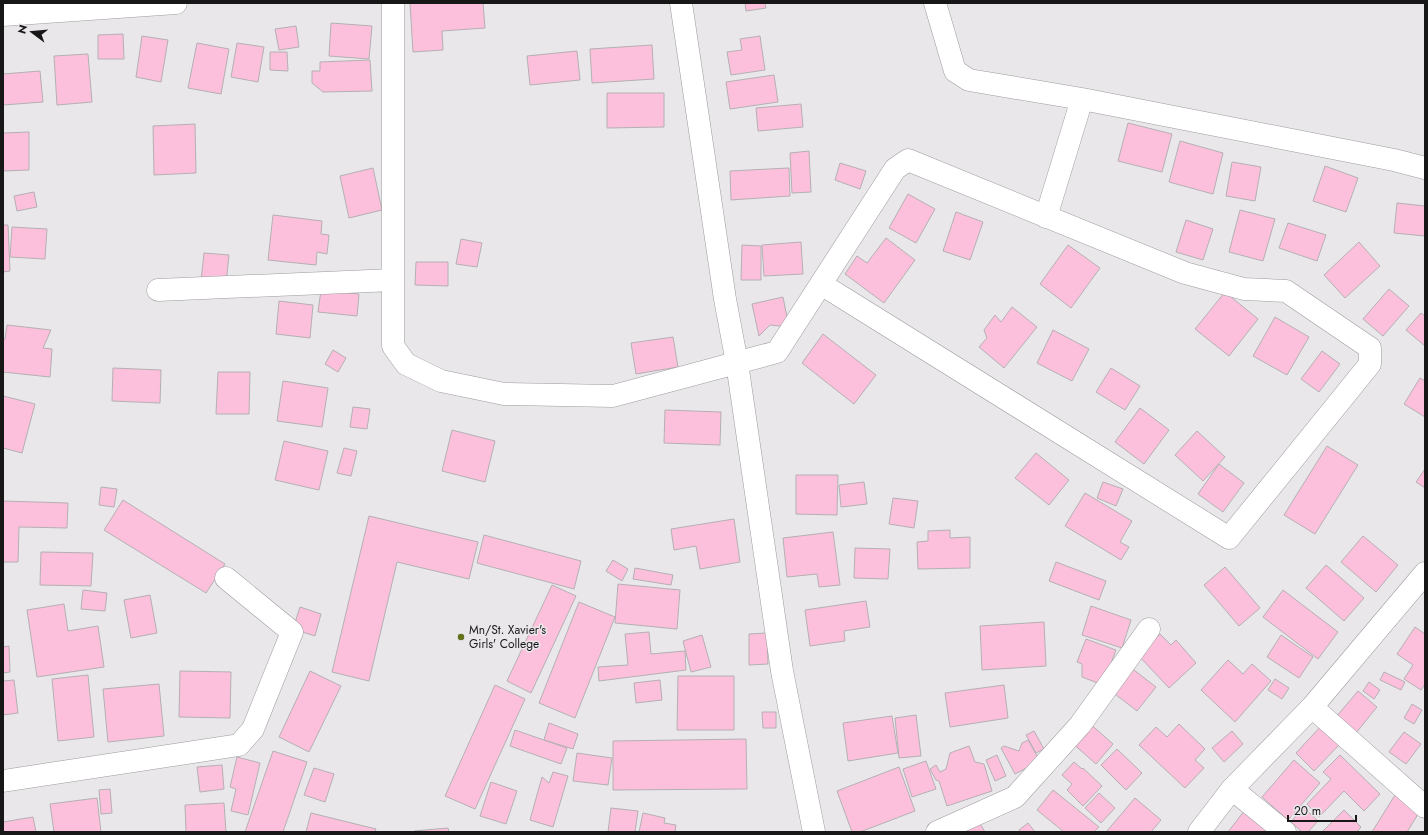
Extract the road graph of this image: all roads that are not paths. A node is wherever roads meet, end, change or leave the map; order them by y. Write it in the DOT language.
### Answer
graph roads {
  1 [pos="176,3"];
  2 [pos="393,3"];
  3 [pos="682,3"];
  4 [pos="935,3"];
  5 [pos="3,15"];
  6 [pos="1082,99"];
  7 [pos="1425,168"];
  8 [pos="1046,217"];
  9 [pos="393,280"];
  10 [pos="821,284"];
  11 [pos="158,290"];
  12 [pos="737,363"];
  13 [pos="1425,574"];
  14 [pos="226,578"];
  15 [pos="1149,629"];
  16 [pos="1312,707"];
  17 [pos="3,781"];
  18 [pos="1232,789"];
  19 [pos="1425,807"];
  20 [pos="814,832"];
  21 [pos="936,832"];
  22 [pos="1199,832"];
  23 [pos="1285,832"];
  1 -- 5 [label="street"];
  2 -- 9 [label="street"];
  3 -- 12 [label="street"];
  4 -- 6 [label="street"];
  6 -- 7 [label="street"];
  6 -- 8 [label="street"];
  8 -- 10 [label="street"];
  8 -- 10 [label="street"];
  9 -- 11 [label="street"];
  9 -- 12 [label="street"];
  10 -- 12 [label="street"];
  12 -- 20 [label="street"];
  13 -- 16 [label="street"];
  14 -- 17 [label="street"];
  15 -- 21 [label="street"];
  16 -- 18 [label="street"];
  16 -- 19 [label="street"];
  18 -- 22 [label="street"];
  18 -- 23 [label="street"];
}
